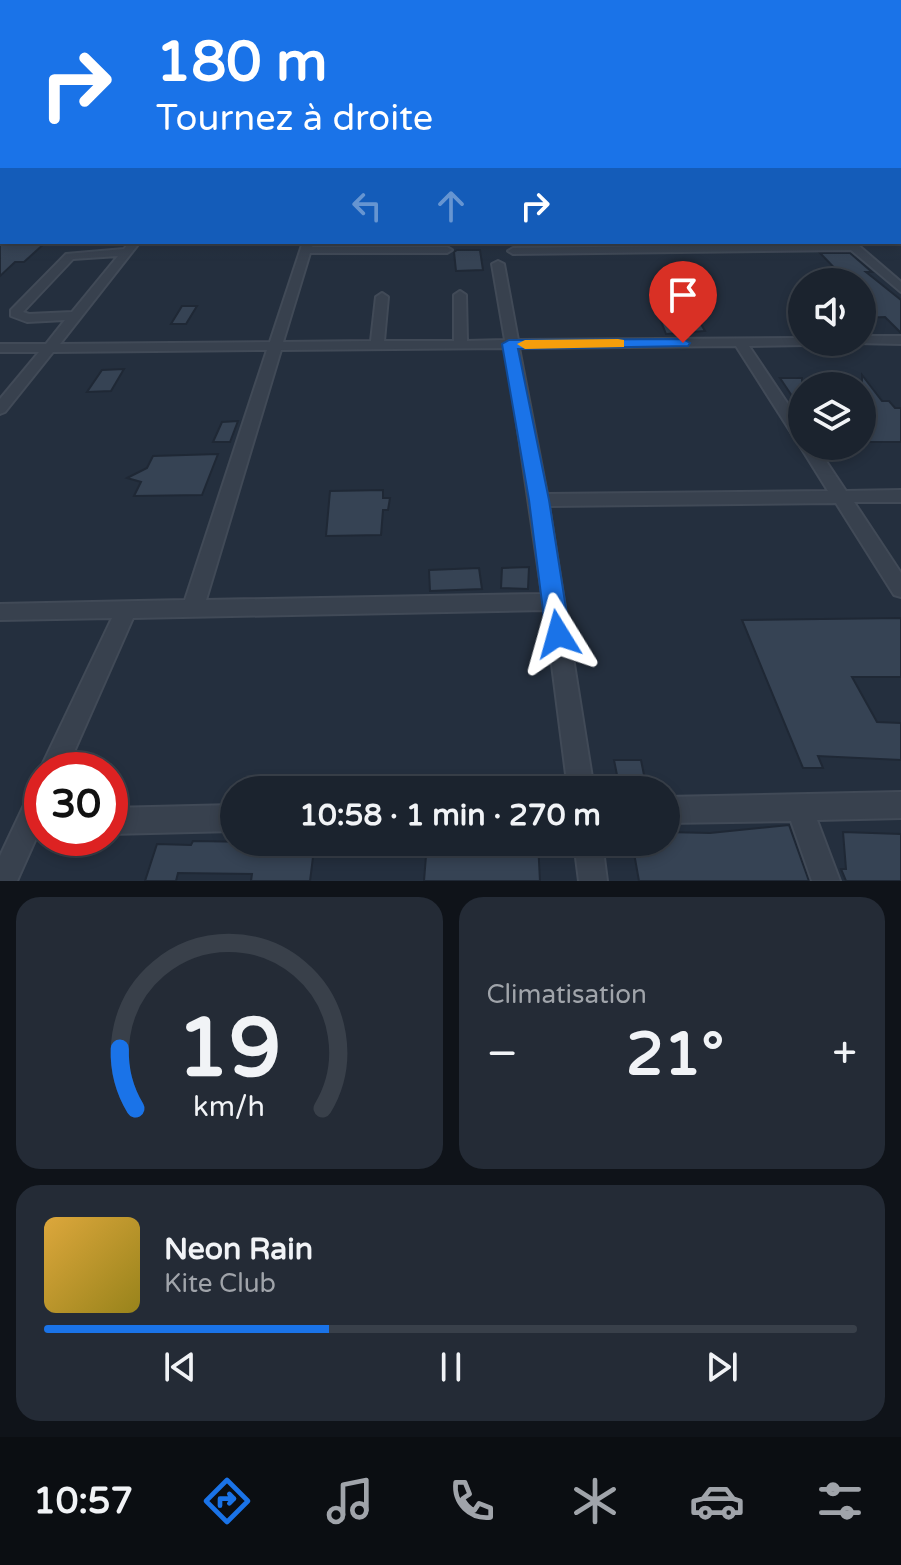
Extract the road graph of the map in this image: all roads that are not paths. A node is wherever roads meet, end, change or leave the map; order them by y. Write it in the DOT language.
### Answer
graph roads {
  1 [pos="851,244"];
  2 [pos="307,246"];
  3 [pos="674,246"];
  4 [pos="131,247"];
  5 [pos="447,250"];
  6 [pos="513,251"];
  7 [pos="498,264"];
  8 [pos="901,288"];
  9 [pos="460,295"];
  10 [pos="382,297"];
  11 [pos="75,316"];
  12 [pos="876,340"];
  13 [pos="901,340"];
  14 [pos="788,342"];
  15 [pos="740,343"];
  16 [pos="509,344"];
  17 [pos="377,345"];
  18 [pos="461,345"];
  19 [pos="274,346"];
  20 [pos="50,347"];
  21 [pos="0,348"];
  22 [pos="0,409"];
  23 [pos="788,416"];
  24 [pos="817,460"];
  25 [pos="901,496"];
  26 [pos="841,497"];
  27 [pos="539,500"];
  28 [pos="901,589"];
  29 [pos="553,602"];
  30 [pos="193,609"];
  31 [pos="126,610"];
  32 [pos="0,612"];
  33 [pos="61,752"];
  34 [pos="579,776"];
  35 [pos="901,805"];
  36 [pos="799,807"];
  37 [pos="680,810"];
  38 [pos="220,818"];
  39 [pos="128,821"];
  40 [pos="24,843"];
  41 [pos="590,856"];
  42 [pos="3,881"];
  43 [pos="593,881"];
  44 [pos="826,881"];
  1 -- 3 [label="street"];
  1 -- 8 [label="street"];
  2 -- 5 [label="street"];
  2 -- 19 [label="street"];
  3 -- 6 [label="street"];
  4 -- 11 [label="street"];
  4 -- 11 [label="street"];
  7 -- 16 [label="street"];
  9 -- 18 [label="street"];
  10 -- 17 [label="street"];
  11 -- 20 [label="street"];
  12 -- 13 [label="street"];
  14 -- 15 [label="street"];
  15 -- 16 [label="street"];
  15 -- 23 [label="street"];
  16 -- 18 [label="street"];
  16 -- 27 [label="street"];
  17 -- 18 [label="street"];
  17 -- 19 [label="street"];
  19 -- 20 [label="street"];
  19 -- 30 [label="street"];
  20 -- 21 [label="street"];
  20 -- 22 [label="street"];
  24 -- 26 [label="street"];
  25 -- 26 [label="street"];
  26 -- 27 [label="street"];
  26 -- 28 [label="street"];
  27 -- 29 [label="street"];
  29 -- 30 [label="street"];
  29 -- 34 [label="street"];
  30 -- 31 [label="street"];
  31 -- 32 [label="street"];
  31 -- 33 [label="street"];
  35 -- 36 [label="street"];
  36 -- 37 [label="street"];
  36 -- 44 [label="street"];
  38 -- 39 [label="street"];
  40 -- 42 [label="street"];
  41 -- 43 [label="street"];
}
